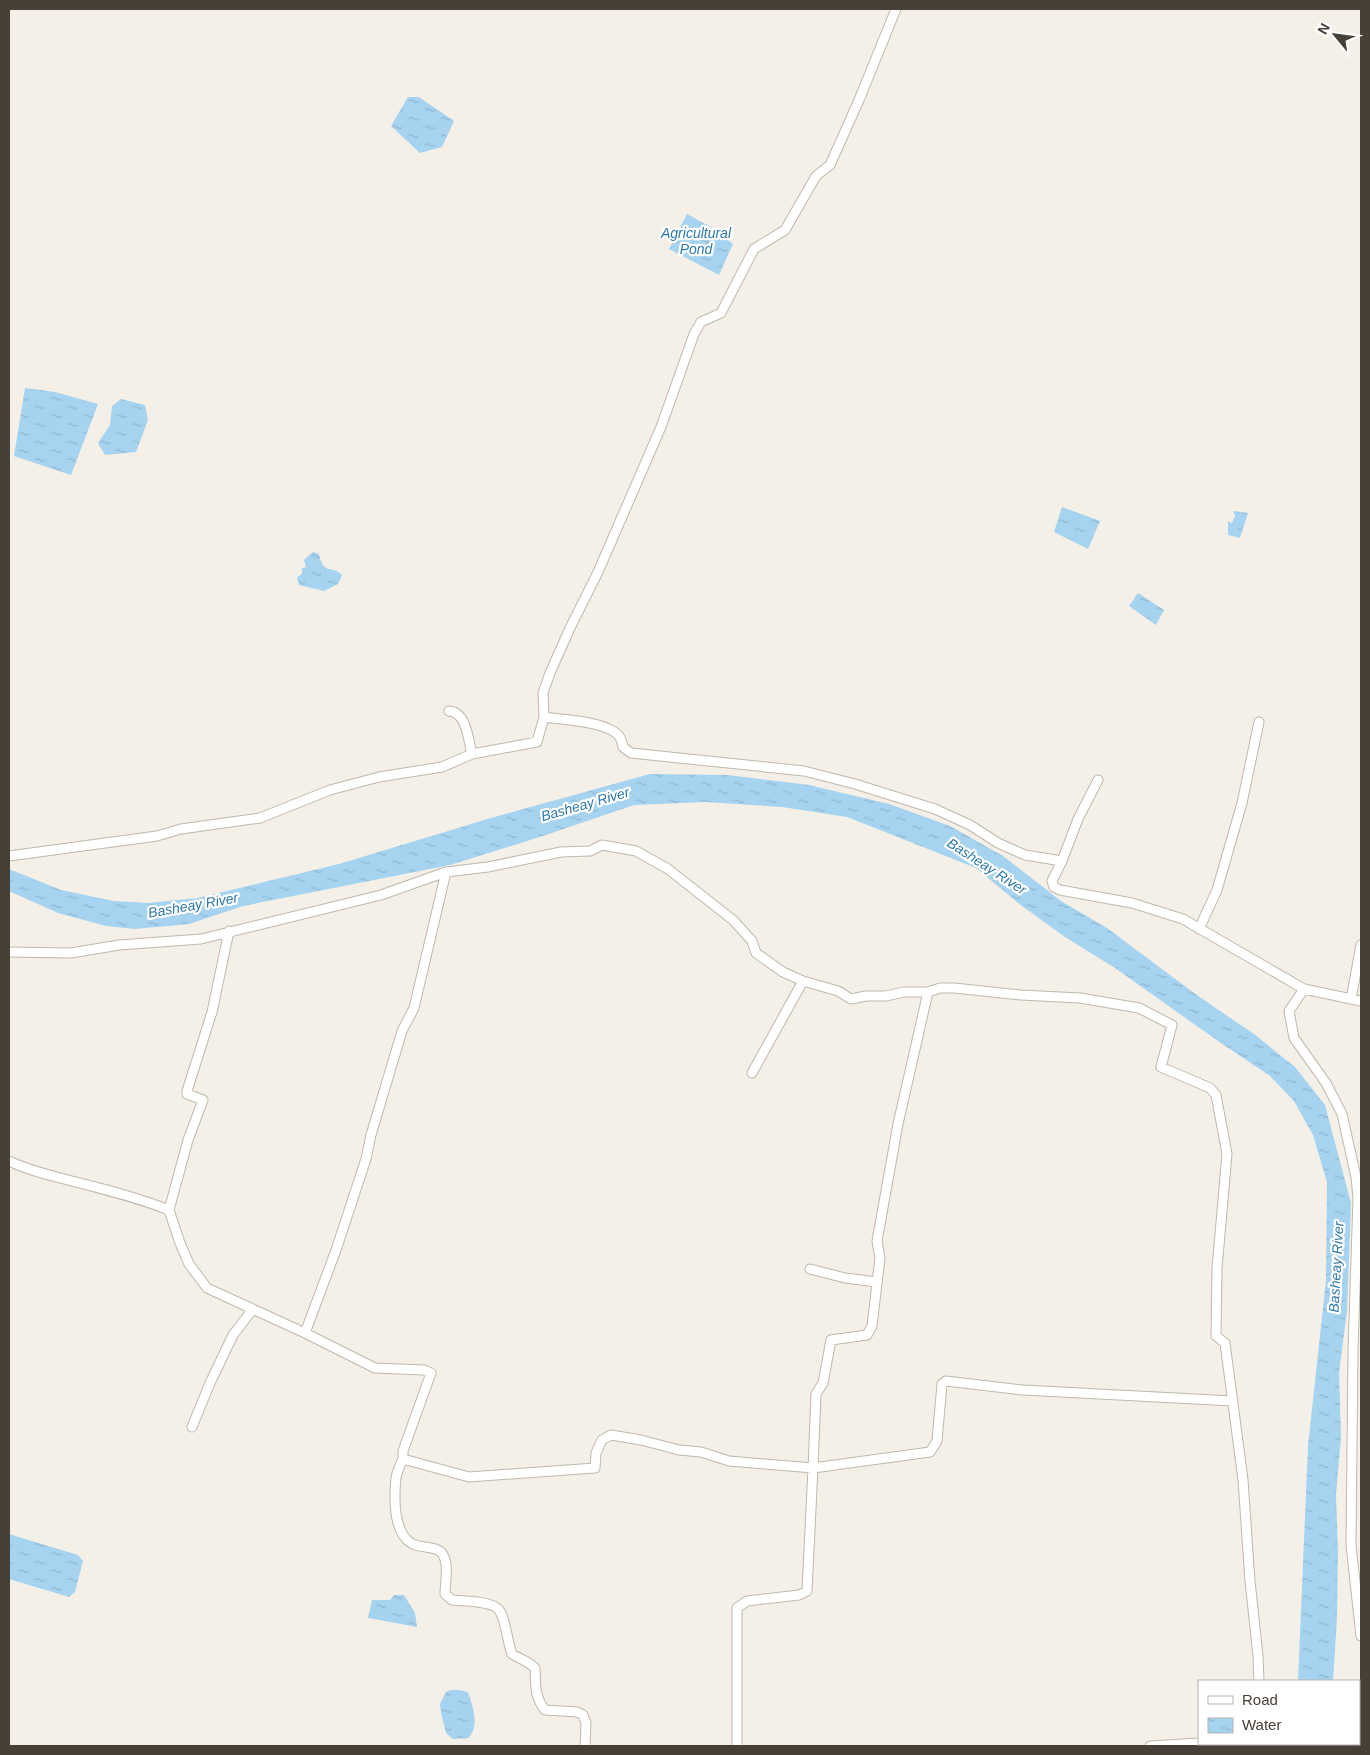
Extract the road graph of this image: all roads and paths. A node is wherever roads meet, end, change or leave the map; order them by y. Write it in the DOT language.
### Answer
graph roads {
  1 [pos="896,9"];
  2 [pos="449,711"];
  3 [pos="544,717"];
  4 [pos="1258,722"];
  5 [pos="472,754"];
  6 [pos="1098,780"];
  7 [pos="9,856"];
  8 [pos="1062,861"];
  9 [pos="446,872"];
  10 [pos="1199,929"];
  11 [pos="229,931"];
  12 [pos="1361,945"];
  13 [pos="9,952"];
  14 [pos="803,981"];
  15 [pos="1304,989"];
  16 [pos="928,992"];
  17 [pos="1351,999"];
  18 [pos="1361,1001"];
  19 [pos="752,1073"];
  20 [pos="9,1162"];
  21 [pos="170,1210"];
  22 [pos="810,1269"];
  23 [pos="877,1282"];
  24 [pos="253,1309"];
  25 [pos="305,1333"];
  26 [pos="1233,1401"];
  27 [pos="192,1427"];
  28 [pos="403,1459"];
  29 [pos="813,1468"];
  30 [pos="1361,1636"];
  31 [pos="1259,1680"];
  32 [pos="1198,1743"];
  33 [pos="585,1746"];
  34 [pos="595,1746"];
  35 [pos="737,1746"];
  36 [pos="1150,1746"];
  1 -- 3 [label="street"];
  2 -- 5 [label="street"];
  3 -- 5 [label="street"];
  3 -- 8 [label="street"];
  4 -- 10 [label="street"];
  5 -- 7 [label="street"];
  6 -- 8 [label="street"];
  8 -- 10 [label="street"];
  9 -- 11 [label="street"];
  9 -- 14 [label="street"];
  9 -- 25 [label="street"];
  10 -- 15 [label="street"];
  11 -- 13 [label="street"];
  11 -- 21 [label="street"];
  12 -- 17 [label="street"];
  14 -- 16 [label="street"];
  14 -- 19 [label="street"];
  15 -- 17 [label="street"];
  15 -- 30 [label="street"];
  16 -- 23 [label="street"];
  16 -- 26 [label="street"];
  17 -- 18 [label="street"];
  20 -- 21 [label="street"];
  21 -- 24 [label="street"];
  22 -- 23 [label="street"];
  23 -- 29 [label="street"];
  24 -- 25 [label="street"];
  24 -- 27 [label="street"];
  25 -- 28 [label="street"];
  26 -- 29 [label="street"];
  26 -- 31 [label="street"];
  28 -- 29 [label="street"];
  28 -- 33 [label="street"];
  29 -- 35 [label="street"];
  32 -- 36 [label="street"];
  33 -- 34 [label="street"];
}
